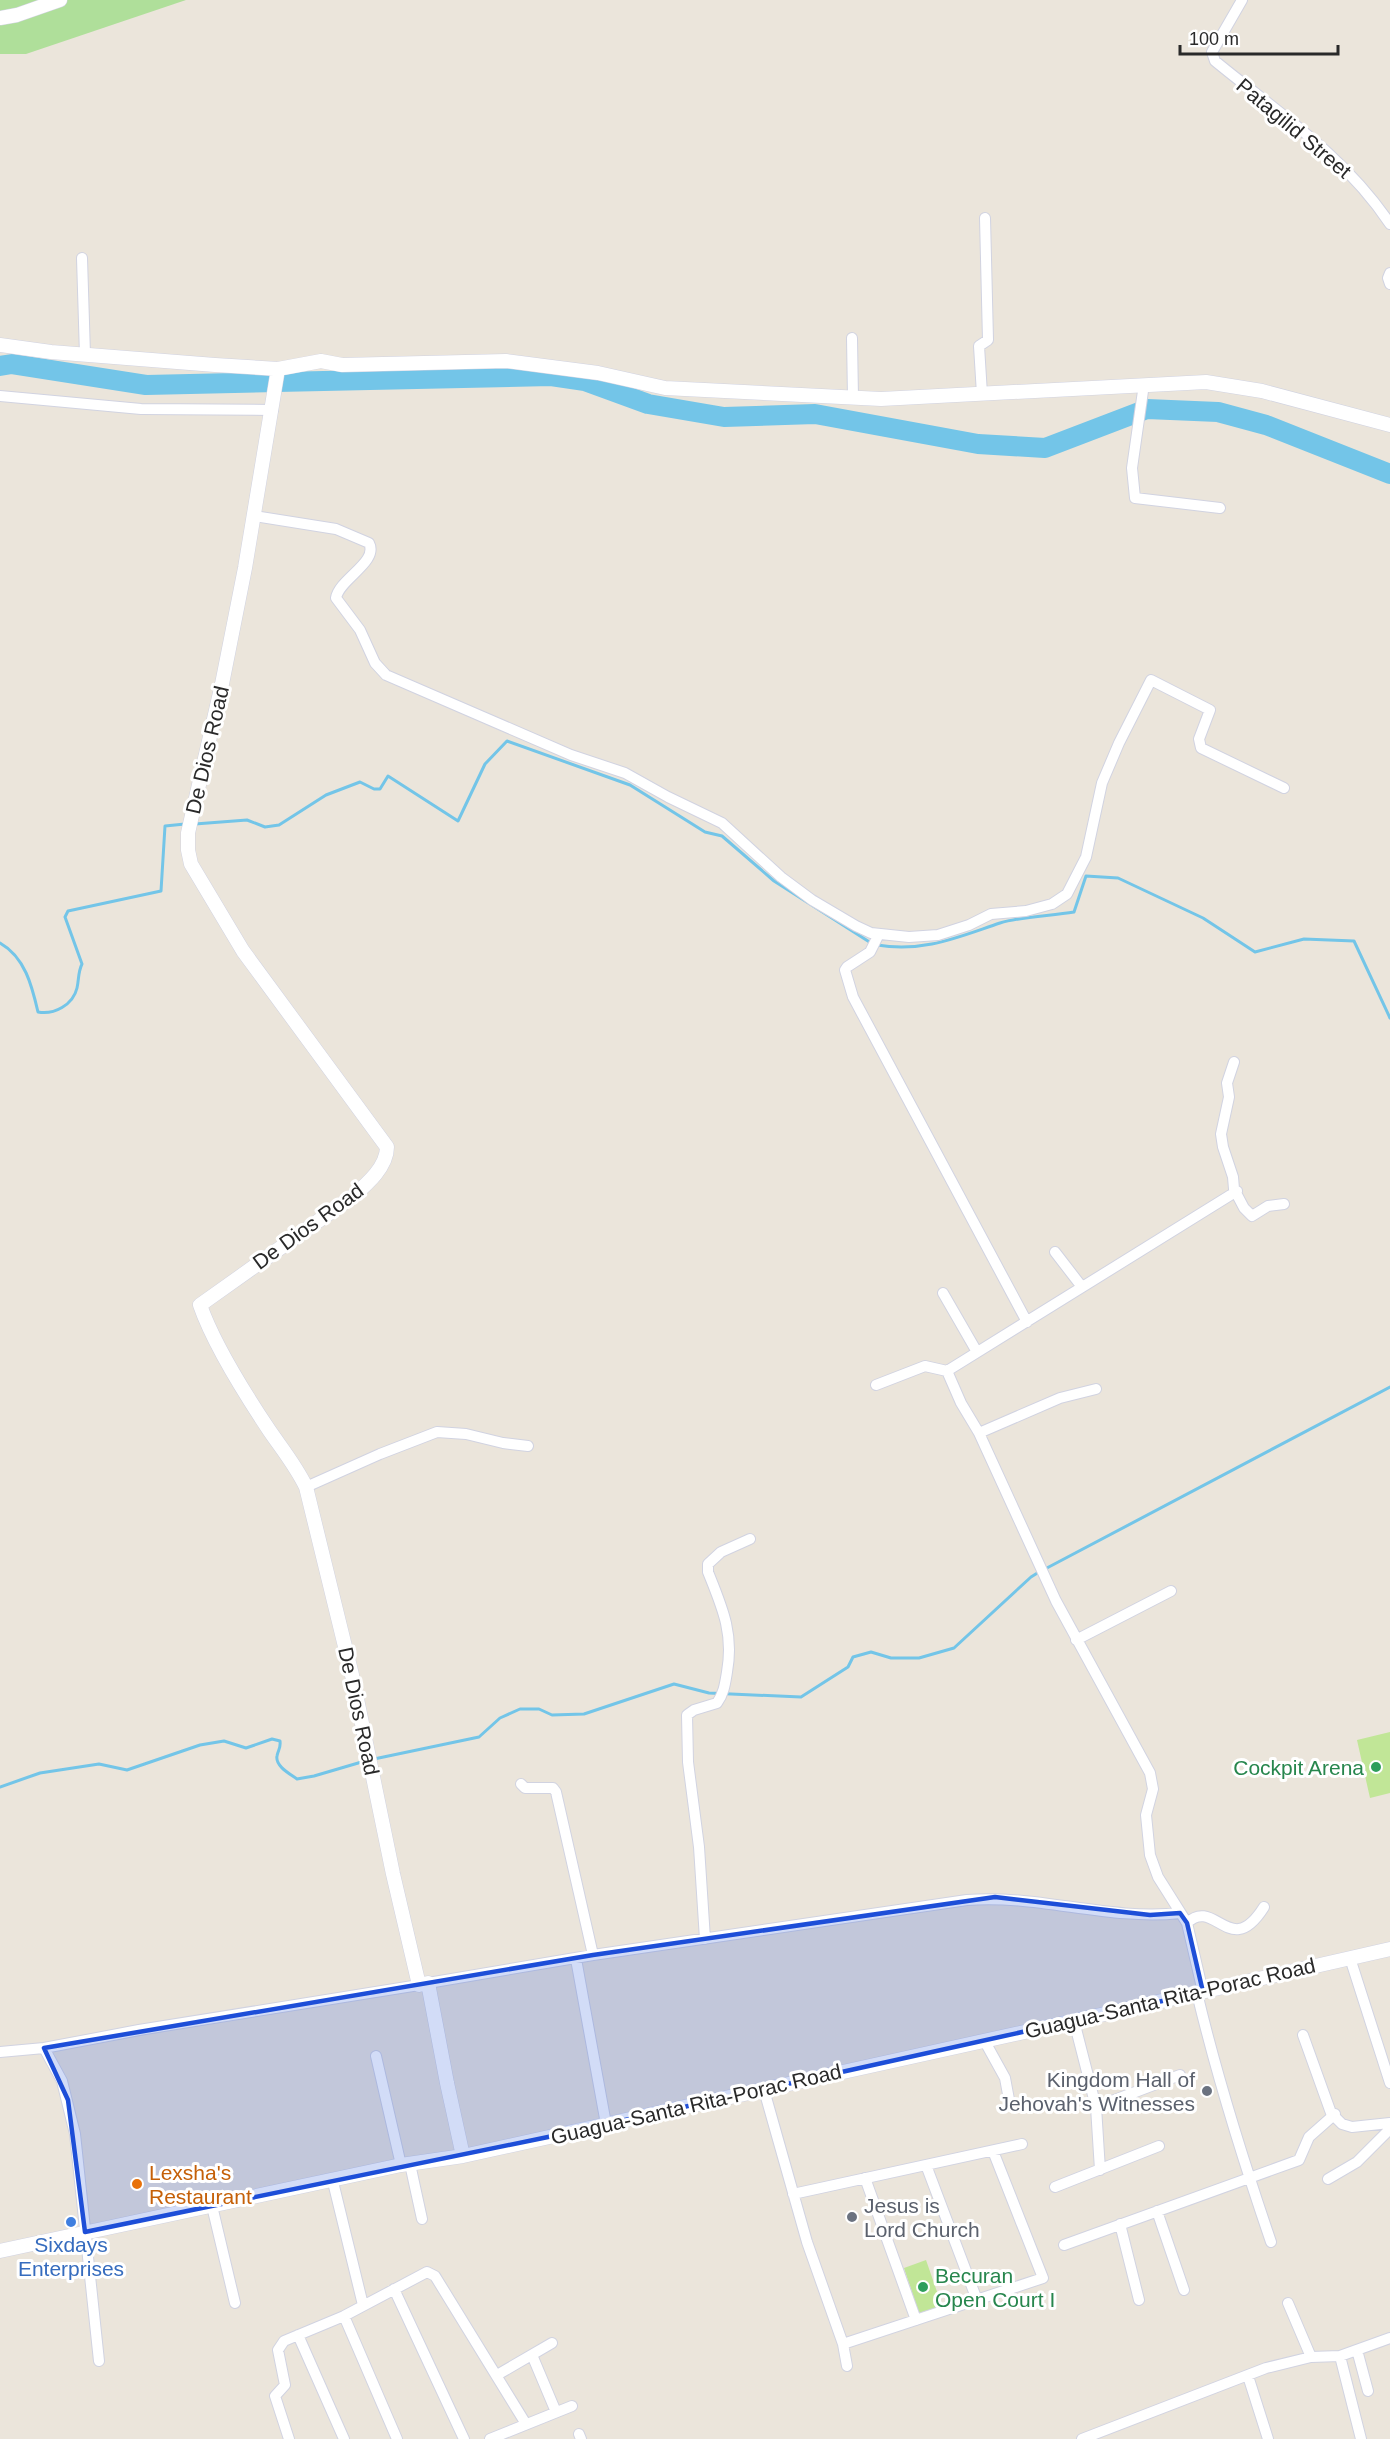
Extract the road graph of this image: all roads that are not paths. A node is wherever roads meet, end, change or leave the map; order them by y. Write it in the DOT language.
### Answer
graph roads {
  1 [pos="60,0"];
  2 [pos="1242,0"];
  3 [pos="0,18"];
  4 [pos="986,218"];
  5 [pos="1390,224"];
  6 [pos="82,258"];
  7 [pos="1390,273"];
  8 [pos="1390,284"];
  9 [pos="852,338"];
  10 [pos="0,345"];
  11 [pos="85,355"];
  12 [pos="278,372"];
  13 [pos="1144,389"];
  14 [pos="982,394"];
  15 [pos="0,396"];
  16 [pos="853,398"];
  17 [pos="274,403"];
  18 [pos="1390,425"];
  19 [pos="1220,508"];
  20 [pos="254,516"];
  21 [pos="1284,788"];
  22 [pos="878,937"];
  23 [pos="1234,1062"];
  24 [pos="1237,1191"];
  25 [pos="1284,1204"];
  26 [pos="1055,1252"];
  27 [pos="1082,1287"];
  28 [pos="943,1293"];
  29 [pos="1027,1322"];
  30 [pos="977,1352"];
  31 [pos="947,1371"];
  32 [pos="876,1385"];
  33 [pos="1096,1389"];
  34 [pos="978,1433"];
  35 [pos="528,1446"];
  36 [pos="306,1487"];
  37 [pos="750,1539"];
  38 [pos="1171,1590"];
  39 [pos="1076,1640"];
  40 [pos="521,1784"];
  41 [pos="1264,1907"];
  42 [pos="1180,1913"];
  43 [pos="1187,1923"];
  44 [pos="705,1939"];
  45 [pos="1390,1949"];
  46 [pos="593,1955"];
  47 [pos="1350,1958"];
  48 [pos="576,1959"];
  49 [pos="424,1984"];
  50 [pos="1200,1992"];
  51 [pos="1074,2021"];
  52 [pos="1303,2035"];
  53 [pos="984,2040"];
  54 [pos="44,2048"];
  55 [pos="0,2052"];
  56 [pos="375,2056"];
  57 [pos="1180,2075"];
  58 [pos="1390,2083"];
  59 [pos="764,2090"];
  60 [pos="1010,2104"];
  61 [pos="1096,2107"];
  62 [pos="1335,2114"];
  63 [pos="1390,2123"];
  64 [pos="606,2124"];
  65 [pos="1390,2129"];
  66 [pos="1022,2144"];
  67 [pos="1159,2146"];
  68 [pos="993,2151"];
  69 [pos="463,2156"];
  70 [pos="405,2165"];
  71 [pos="926,2165"];
  72 [pos="1100,2170"];
  73 [pos="865,2178"];
  74 [pos="1249,2178"];
  75 [pos="1328,2179"];
  76 [pos="333,2182"];
  77 [pos="1055,2187"];
  78 [pos="793,2194"];
  79 [pos="212,2206"];
  80 [pos="1156,2211"];
  81 [pos="422,2219"];
  82 [pos="1119,2224"];
  83 [pos="85,2232"];
  84 [pos="1271,2242"];
  85 [pos="1064,2245"];
  86 [pos="0,2251"];
  87 [pos="394,2289"];
  88 [pos="1184,2290"];
  89 [pos="1139,2300"];
  90 [pos="977,2301"];
  91 [pos="235,2303"];
  92 [pos="1288,2303"];
  93 [pos="363,2305"];
  94 [pos="344,2316"];
  95 [pos="916,2320"];
  96 [pos="298,2335"];
  97 [pos="1390,2338"];
  98 [pos="552,2343"];
  99 [pos="843,2344"];
  100 [pos="1357,2350"];
  101 [pos="532,2355"];
  102 [pos="1340,2356"];
  103 [pos="1311,2357"];
  104 [pos="99,2361"];
  105 [pos="847,2366"];
  106 [pos="497,2376"];
  107 [pos="1248,2376"];
  108 [pos="1368,2391"];
  109 [pos="572,2406"];
  110 [pos="556,2412"];
  111 [pos="525,2424"];
  112 [pos="289,2439"];
  113 [pos="344,2439"];
  114 [pos="397,2439"];
  115 [pos="464,2439"];
  116 [pos="490,2439"];
  117 [pos="1082,2439"];
  118 [pos="1268,2439"];
  119 [pos="1362,2439"];
  1 -- 3 [label="street"];
  2 -- 5 [label="street, Patagilid Street"];
  4 -- 14 [label="street"];
  6 -- 11 [label="street"];
  7 -- 8 [label="street"];
  9 -- 16 [label="street"];
  10 -- 11 [label="street"];
  11 -- 12 [label="street"];
  12 -- 16 [label="street"];
  12 -- 17 [label="street, De Dios Road"];
  13 -- 14 [label="street"];
  13 -- 18 [label="street"];
  13 -- 19 [label="street"];
  14 -- 16 [label="street"];
  15 -- 17 [label="street"];
  17 -- 20 [label="street, De Dios Road"];
  20 -- 22 [label="street"];
  20 -- 36 [label="street, De Dios Road"];
  21 -- 22 [label="street"];
  22 -- 29 [label="street"];
  23 -- 24 [label="street"];
  24 -- 25 [label="street"];
  24 -- 27 [label="street"];
  26 -- 27 [label="street"];
  27 -- 29 [label="street"];
  28 -- 30 [label="street"];
  29 -- 30 [label="street"];
  30 -- 31 [label="street"];
  31 -- 32 [label="street"];
  31 -- 34 [label="street"];
  33 -- 34 [label="street"];
  34 -- 39 [label="street"];
  35 -- 36 [label="street"];
  36 -- 49 [label="street, De Dios Road"];
  37 -- 44 [label="street"];
  38 -- 39 [label="street"];
  39 -- 42 [label="street"];
  40 -- 46 [label="street"];
  41 -- 43 [label="street"];
  42 -- 43 [label="street"];
  42 -- 44 [label="street"];
  43 -- 50 [label="street"];
  44 -- 46 [label="street"];
  45 -- 47 [label="street, Guagua-Santa Rita-Porac Road"];
  46 -- 48 [label="street"];
  47 -- 50 [label="street, Guagua-Santa Rita-Porac Road"];
  47 -- 58 [label="street"];
  48 -- 49 [label="street"];
  48 -- 64 [label="street"];
  49 -- 54 [label="street"];
  49 -- 69 [label="street, De Dios Road"];
  50 -- 51 [label="street, Guagua-Santa Rita-Porac Road"];
  50 -- 74 [label="street"];
  51 -- 53 [label="street, Guagua-Santa Rita-Porac Road"];
  51 -- 61 [label="street"];
  52 -- 62 [label="street"];
  53 -- 59 [label="street, Guagua-Santa Rita-Porac Road"];
  53 -- 60 [label="street"];
  54 -- 55 [label="street"];
  54 -- 83 [label="street"];
  56 -- 70 [label="street"];
  57 -- 61 [label="street"];
  59 -- 64 [label="street, Guagua-Santa Rita-Porac Road"];
  59 -- 78 [label="street"];
  61 -- 72 [label="street"];
  62 -- 63 [label="street"];
  62 -- 74 [label="street"];
  64 -- 69 [label="street, Guagua-Santa Rita-Porac Road"];
  65 -- 75 [label="street"];
  66 -- 68 [label="street"];
  67 -- 72 [label="street"];
  68 -- 71 [label="street"];
  68 -- 90 [label="street"];
  69 -- 70 [label="street, Guagua-Santa Rita-Porac Road"];
  70 -- 76 [label="street, Guagua-Santa Rita-Porac Road"];
  70 -- 81 [label="street"];
  71 -- 73 [label="street"];
  71 -- 90 [label="street"];
  72 -- 77 [label="street"];
  73 -- 78 [label="street"];
  73 -- 95 [label="street"];
  74 -- 80 [label="street"];
  74 -- 84 [label="street"];
  76 -- 79 [label="street, Guagua-Santa Rita-Porac Road"];
  76 -- 93 [label="street"];
  78 -- 99 [label="street"];
  79 -- 83 [label="street, Guagua-Santa Rita-Porac Road"];
  79 -- 91 [label="street"];
  80 -- 82 [label="street"];
  80 -- 88 [label="street"];
  82 -- 85 [label="street"];
  82 -- 89 [label="street"];
  83 -- 86 [label="street, Guagua-Santa Rita-Porac Road"];
  83 -- 104 [label="street"];
  87 -- 93 [label="street"];
  87 -- 106 [label="street"];
  87 -- 115 [label="street"];
  90 -- 95 [label="street"];
  92 -- 103 [label="street"];
  93 -- 94 [label="street"];
  94 -- 96 [label="street"];
  94 -- 114 [label="street"];
  95 -- 99 [label="street"];
  96 -- 112 [label="street"];
  96 -- 113 [label="street"];
  97 -- 100 [label="street"];
  98 -- 101 [label="street"];
  99 -- 105 [label="street"];
  100 -- 102 [label="street"];
  100 -- 108 [label="street"];
  101 -- 106 [label="street"];
  101 -- 110 [label="street"];
  102 -- 103 [label="street"];
  102 -- 119 [label="street"];
  103 -- 107 [label="street"];
  106 -- 111 [label="street"];
  107 -- 117 [label="street"];
  107 -- 118 [label="street"];
  109 -- 110 [label="street"];
  110 -- 111 [label="street"];
  111 -- 116 [label="street"];
}
